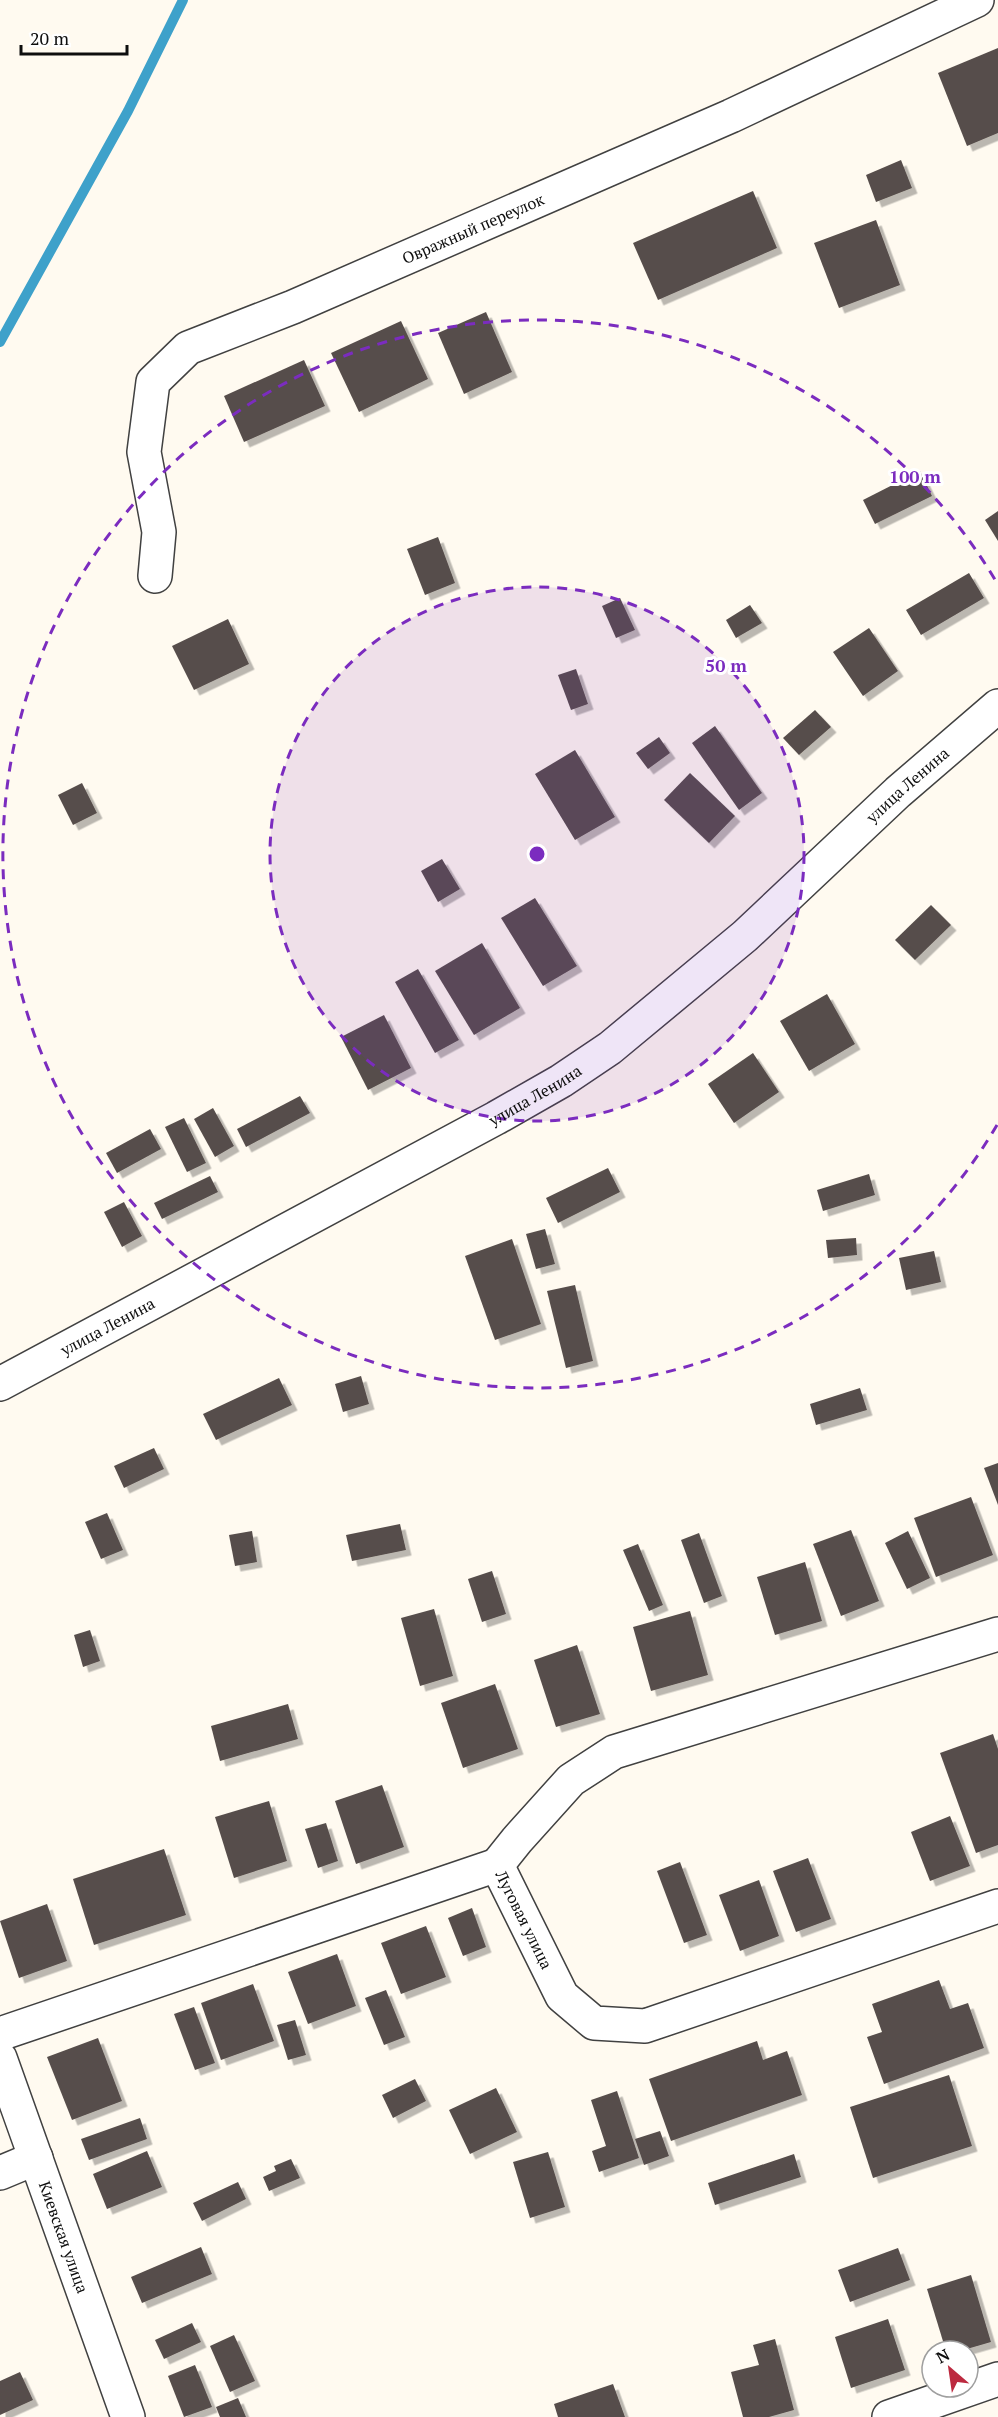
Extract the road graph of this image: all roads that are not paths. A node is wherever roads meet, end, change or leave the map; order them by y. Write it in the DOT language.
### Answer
graph roads {
  1 [pos="976,0"];
  2 [pos="155,576"];
  3 [pos="998,706"];
  4 [pos="0,1384"];
  5 [pos="998,1634"];
  6 [pos="497,1865"];
  7 [pos="998,1906"];
  8 [pos="0,2034"];
  9 [pos="0,2058"];
  10 [pos="36,2158"];
  11 [pos="0,2173"];
  12 [pos="998,2379"];
  13 [pos="128,2417"];
  14 [pos="888,2417"];
  1 -- 2 [label="street, Овражный переулок"];
  3 -- 4 [label="street, улица Ленина"];
  5 -- 6 [label="street"];
  6 -- 7 [label="street, Луговая улица"];
  6 -- 8 [label="street, Луговая улица"];
  9 -- 10 [label="street, Киевская улица"];
  10 -- 11 [label="street"];
  10 -- 13 [label="street, Киевская улица"];
  12 -- 14 [label="street"];
}
